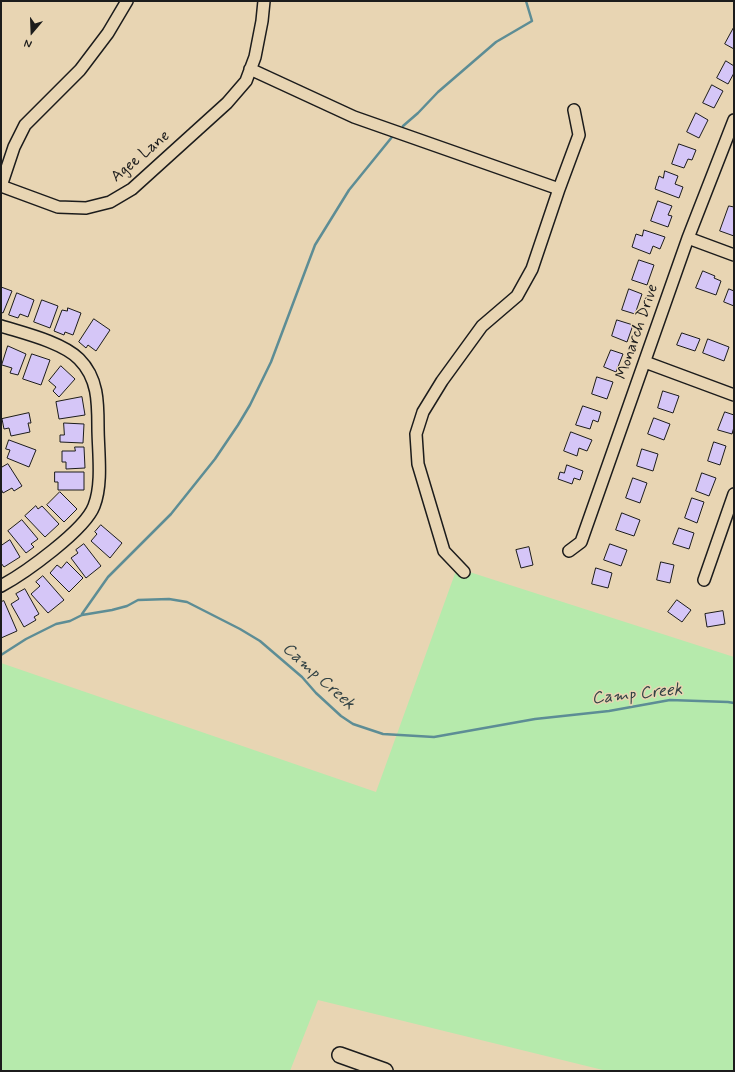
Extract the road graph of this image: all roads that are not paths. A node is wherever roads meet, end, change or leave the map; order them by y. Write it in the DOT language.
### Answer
graph roads {
  1 [pos="127,1"];
  2 [pos="264,1"];
  3 [pos="250,69"];
  4 [pos="574,110"];
  5 [pos="734,120"];
  6 [pos="1,186"];
  7 [pos="559,189"];
  8 [pos="688,238"];
  9 [pos="734,255"];
  10 [pos="1,326"];
  11 [pos="645,362"];
  12 [pos="734,395"];
  13 [pos="734,494"];
  14 [pos="570,551"];
  15 [pos="464,572"];
  16 [pos="704,580"];
  17 [pos="1,586"];
  18 [pos="340,1055"];
  19 [pos="385,1071"];
  1 -- 6 [label="street"];
  2 -- 3 [label="street, Agee Lane"];
  3 -- 6 [label="street, Agee Lane"];
  3 -- 7 [label="street"];
  4 -- 7 [label="street"];
  5 -- 8 [label="street, Monarch Drive"];
  7 -- 15 [label="street"];
  8 -- 9 [label="street"];
  8 -- 11 [label="street, Monarch Drive"];
  10 -- 17 [label="street"];
  11 -- 12 [label="street"];
  11 -- 14 [label="street, Monarch Drive"];
  13 -- 16 [label="street"];
  18 -- 19 [label="street"];
}
